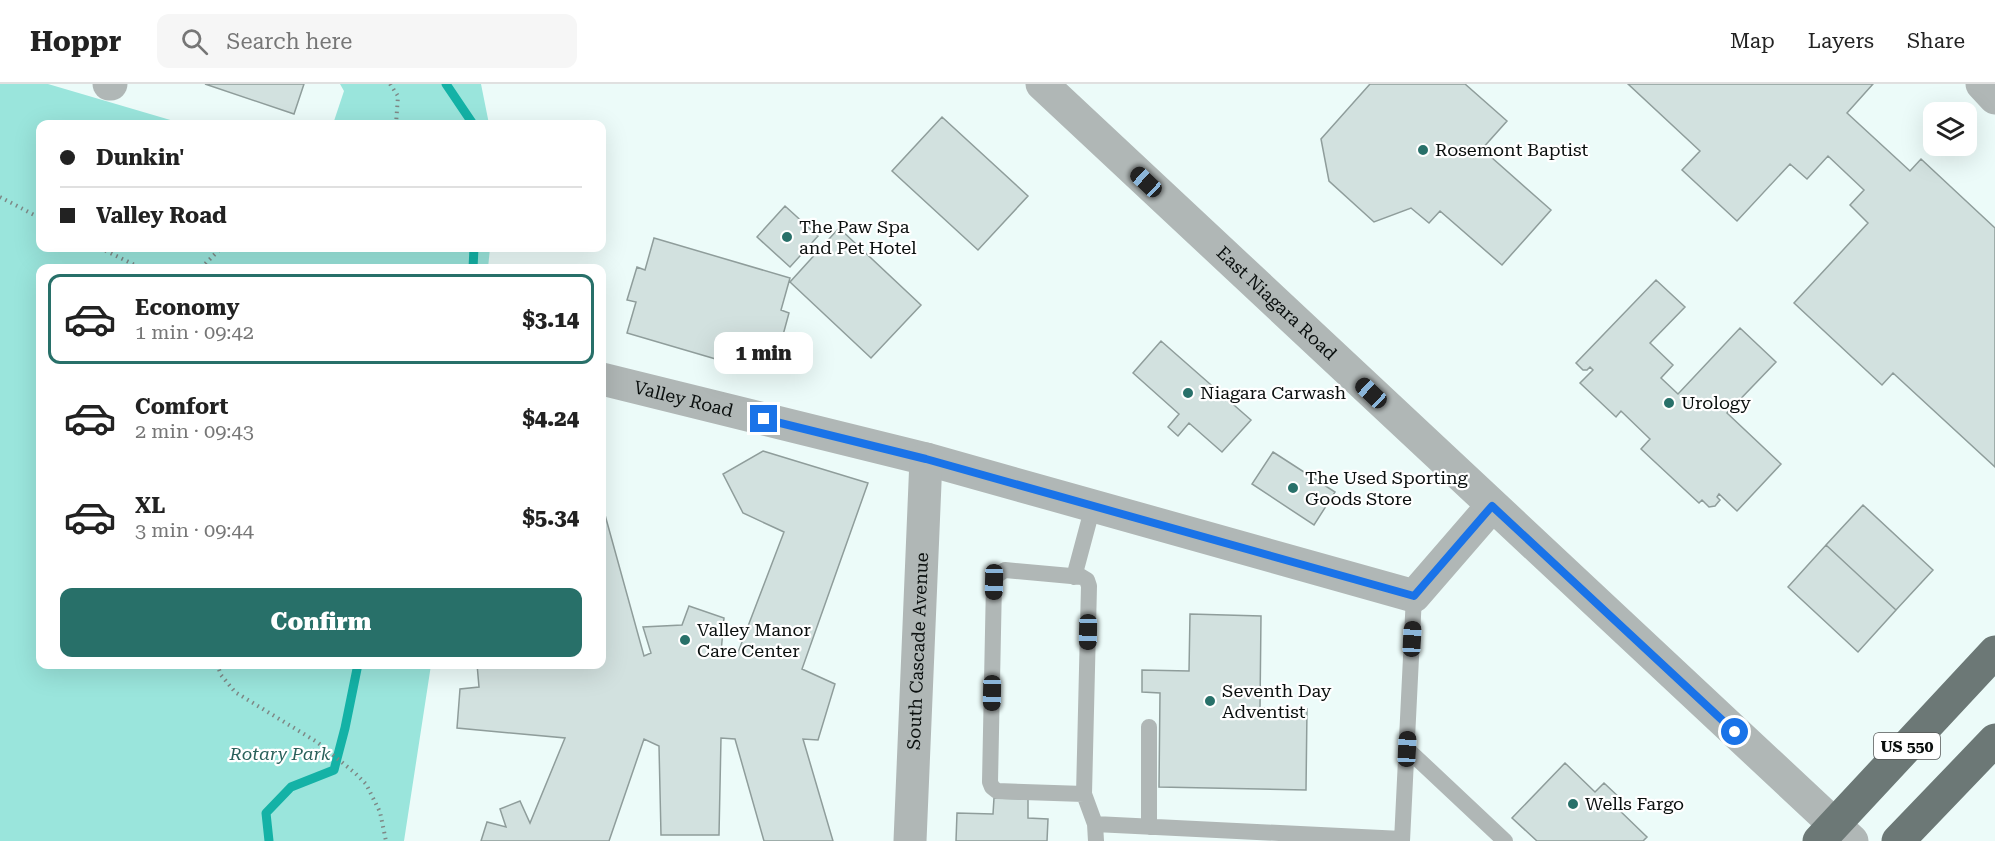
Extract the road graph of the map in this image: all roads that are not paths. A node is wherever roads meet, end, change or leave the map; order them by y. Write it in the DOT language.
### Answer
graph roads {
  1 [pos="1042,84"];
  2 [pos="1982,84"];
  3 [pos="1995,98"];
  4 [pos="606,380"];
  5 [pos="926,459"];
  6 [pos="1093,506"];
  7 [pos="1492,506"];
  8 [pos="1074,577"];
  9 [pos="1414,596"];
  10 [pos="1995,652"];
  11 [pos="1149,727"];
  12 [pos="1995,740"];
  13 [pos="1407,749"];
  14 [pos="1084,794"];
  15 [pos="1149,827"];
  16 [pos="1096,833"];
  17 [pos="1835,835"];
  18 [pos="1402,840"];
  19 [pos="910,841"];
  20 [pos="1505,841"];
  21 [pos="1898,841"];
  1 -- 7 [label="street, East Niagara Road"];
  2 -- 3 [label="street"];
  4 -- 5 [label="street, Valley Road"];
  5 -- 6 [label="street, Valley Road"];
  5 -- 19 [label="street, South Cascade Avenue"];
  6 -- 8 [label="lane"];
  6 -- 9 [label="street, Valley Road"];
  7 -- 9 [label="street"];
  7 -- 17 [label="street, East Niagara Road"];
  8 -- 14 [label="lane"];
  8 -- 14 [label="lane"];
  9 -- 13 [label="lane"];
  10 -- 17 [label="highway, US 550"];
  11 -- 15 [label="lane"];
  12 -- 21 [label="highway, US 550"];
  13 -- 18 [label="lane"];
  13 -- 20 [label="lane"];
  14 -- 16 [label="lane"];
  15 -- 16 [label="lane"];
  15 -- 18 [label="lane"];
}
